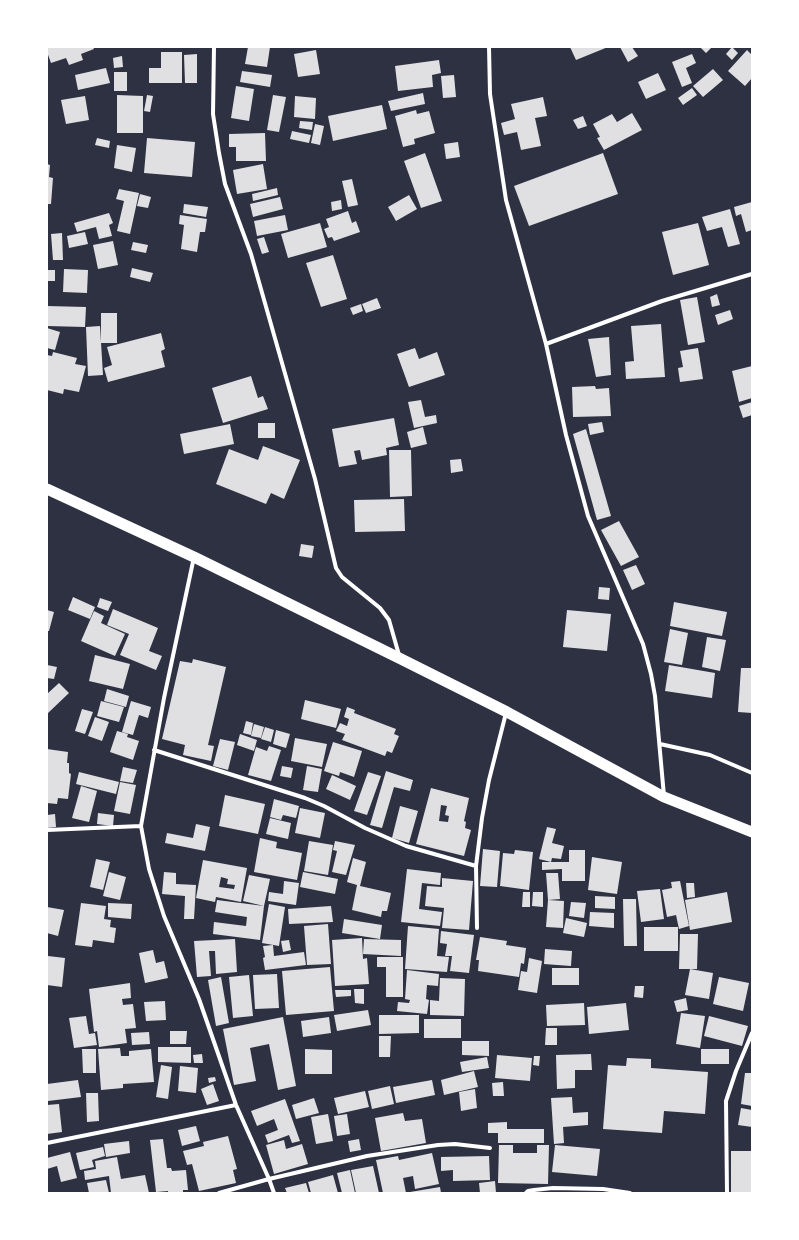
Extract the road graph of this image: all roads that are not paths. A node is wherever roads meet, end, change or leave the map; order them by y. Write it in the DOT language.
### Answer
graph roads {
  1 [pos="214,47"];
  2 [pos="489,47"];
  3 [pos="752,274"];
  4 [pos="546,344"];
  5 [pos="47,489"];
  6 [pos="194,557"];
  7 [pos="401,659"];
  8 [pos="507,712"];
  9 [pos="660,744"];
  10 [pos="154,750"];
  11 [pos="752,773"];
  12 [pos="664,797"];
  13 [pos="141,826"];
  14 [pos="47,830"];
  15 [pos="752,832"];
  16 [pos="476,866"];
  17 [pos="477,928"];
  18 [pos="752,1034"];
  19 [pos="236,1105"];
  20 [pos="47,1143"];
  21 [pos="490,1148"];
  22 [pos="269,1179"];
  23 [pos="219,1193"];
  24 [pos="274,1193"];
  25 [pos="526,1193"];
  26 [pos="630,1193"];
  27 [pos="727,1193"];
  1 -- 7 [label="street"];
  2 -- 4 [label="street"];
  3 -- 4 [label="street"];
  4 -- 9 [label="street"];
  5 -- 6 [label="highway"];
  6 -- 7 [label="highway"];
  6 -- 10 [label="street"];
  7 -- 8 [label="highway"];
  8 -- 12 [label="highway"];
  8 -- 16 [label="street"];
  9 -- 11 [label="street"];
  9 -- 12 [label="street"];
  10 -- 13 [label="street"];
  10 -- 16 [label="street"];
  12 -- 15 [label="highway"];
  13 -- 14 [label="street"];
  13 -- 19 [label="street"];
  16 -- 17 [label="street"];
  18 -- 27 [label="street"];
  19 -- 20 [label="street"];
  19 -- 22 [label="street"];
  21 -- 22 [label="street"];
  22 -- 23 [label="street"];
  22 -- 24 [label="street"];
  25 -- 26 [label="street"];
}
